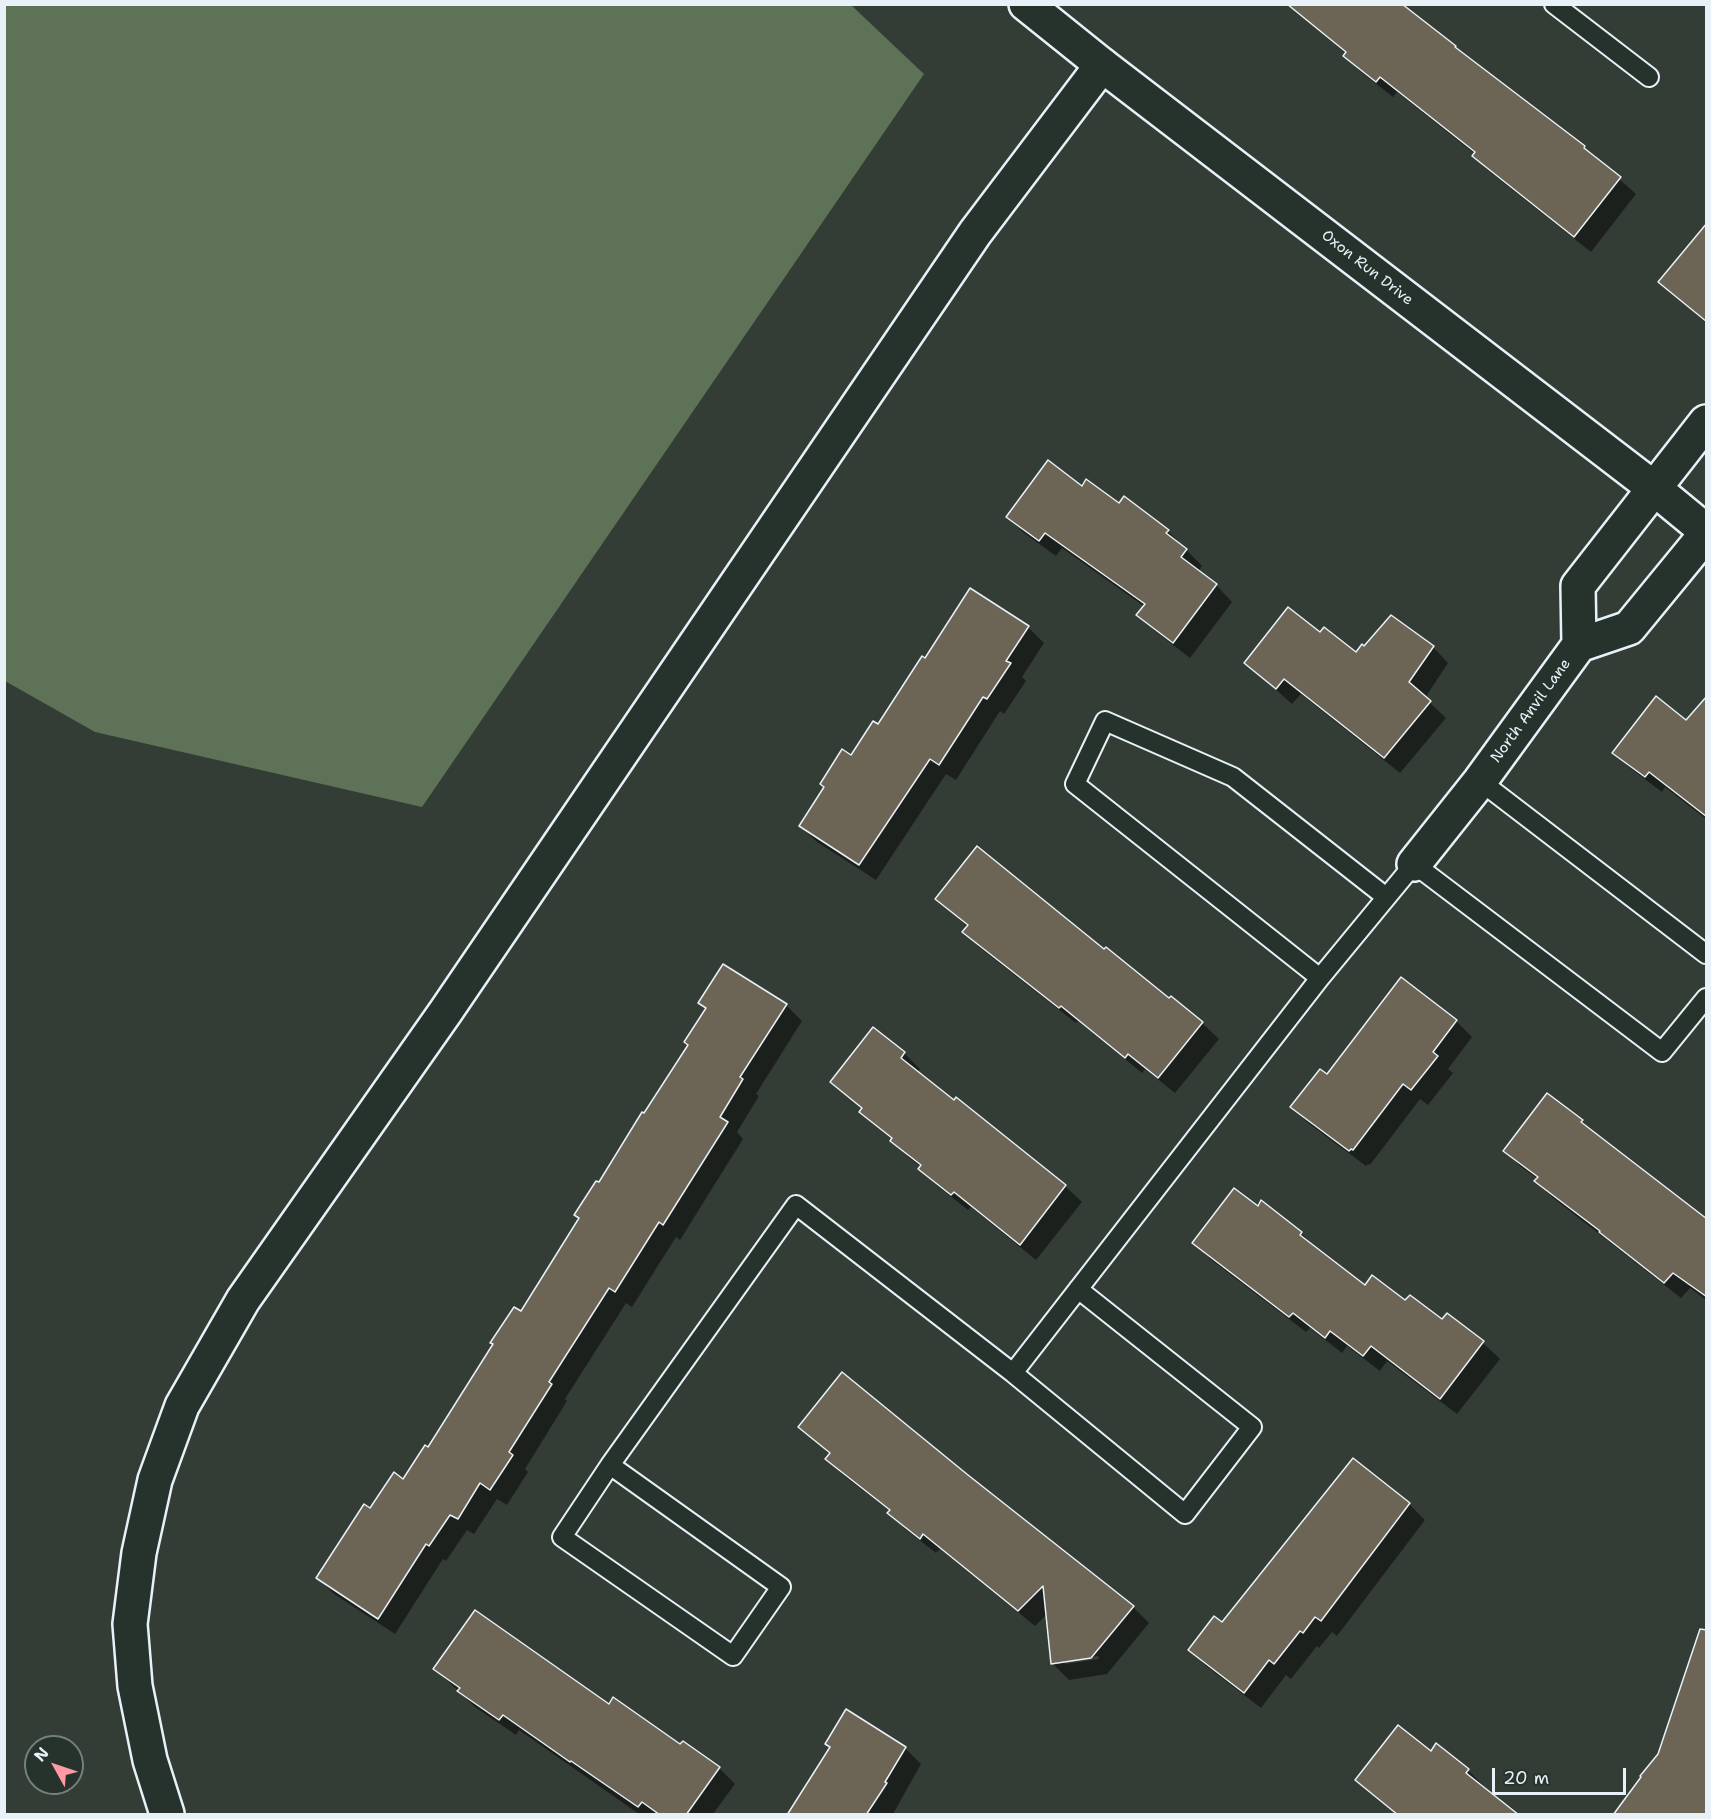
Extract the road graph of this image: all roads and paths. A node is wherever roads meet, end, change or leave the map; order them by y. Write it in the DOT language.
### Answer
graph roads {
  1 [pos="1026,4"];
  2 [pos="1554,4"];
  3 [pos="1102,65"];
  4 [pos="1650,77"];
  5 [pos="1707,422"];
  6 [pos="1655,489"];
  7 [pos="1707,532"];
  8 [pos="1579,645"];
  9 [pos="1480,781"];
  10 [pos="1414,864"];
  11 [pos="1386,897"];
  12 [pos="1707,954"];
  13 [pos="1320,978"];
  14 [pos="1707,998"];
  15 [pos="1078,1289"];
  16 [pos="1013,1373"];
  17 [pos="610,1465"];
  18 [pos="167,1815"];
  1 -- 3 [label="street, Oxon Run Drive"];
  2 -- 4 [label="lane"];
  3 -- 6 [label="street, Oxon Run Drive"];
  3 -- 18 [label="street"];
  5 -- 6 [label="street, North Anvil Lane"];
  6 -- 7 [label="street, Oxon Run Drive"];
  6 -- 8 [label="street, North Anvil Lane"];
  7 -- 8 [label="street"];
  8 -- 9 [label="street, North Anvil Lane"];
  9 -- 10 [label="street, North Anvil Lane"];
  9 -- 12 [label="lane"];
  10 -- 11 [label="lane"];
  10 -- 14 [label="lane"];
  11 -- 13 [label="lane"];
  11 -- 13 [label="lane"];
  13 -- 15 [label="lane"];
  15 -- 16 [label="lane"];
  15 -- 16 [label="lane"];
  16 -- 17 [label="lane"];
  17 -- 17 [label="lane"];
}
